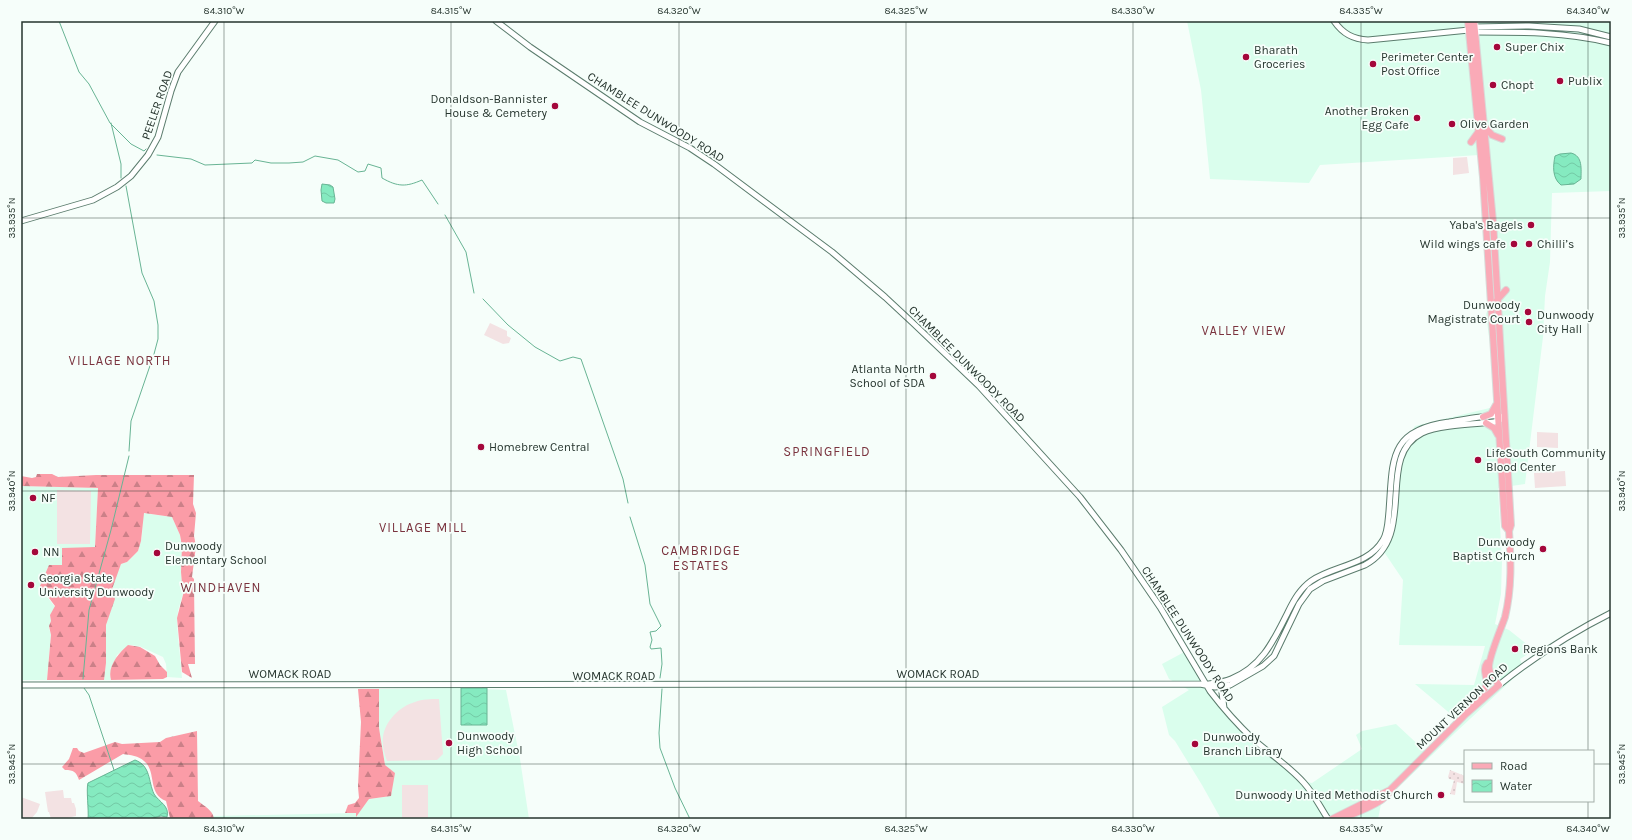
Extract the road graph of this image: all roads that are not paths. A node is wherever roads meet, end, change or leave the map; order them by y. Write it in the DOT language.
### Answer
graph roads {
  1 [pos="215,21"];
  2 [pos="496,21"];
  3 [pos="1334,21"];
  4 [pos="1468,21"];
  5 [pos="1552,21"];
  6 [pos="1551,27"];
  7 [pos="1473,28"];
  8 [pos="1551,33"];
  9 [pos="1611,37"];
  10 [pos="1611,43"];
  11 [pos="1482,129"];
  12 [pos="1502,140"];
  13 [pos="1471,142"];
  14 [pos="21,221"];
  15 [pos="1506,290"];
  16 [pos="1497,300"];
  17 [pos="1497,404"];
  18 [pos="1498,418"];
  19 [pos="1504,418"];
  20 [pos="1484,420"];
  21 [pos="1499,436"];
  22 [pos="1509,531"];
  23 [pos="1611,613"];
  24 [pos="1490,660"];
  25 [pos="1207,684"];
  26 [pos="21,685"];
  27 [pos="1230,685"];
  28 [pos="1499,685"];
  29 [pos="1225,709"];
  30 [pos="1457,723"];
  31 [pos="1390,790"];
  32 [pos="1328,819"];
  33 [pos="1332,819"];
  34 [pos="1342,819"];
  1 -- 14 [label="street, PEELER ROAD"];
  2 -- 25 [label="street, CHAMBLEE DUNWOODY ROAD"];
  3 -- 7 [label="street"];
  4 -- 7 [label="main road"];
  5 -- 6 [label="street"];
  6 -- 7 [label="street"];
  6 -- 8 [label="street"];
  6 -- 9 [label="street"];
  7 -- 8 [label="street"];
  7 -- 11 [label="main road"];
  8 -- 10 [label="street"];
  11 -- 12 [label="main road"];
  11 -- 13 [label="main road"];
  11 -- 16 [label="main road"];
  11 -- 17 [label="main road"];
  15 -- 16 [label="main road"];
  16 -- 19 [label="main road"];
  17 -- 18 [label="main road"];
  17 -- 20 [label="main road"];
  18 -- 19 [label="street"];
  18 -- 20 [label="street"];
  18 -- 21 [label="main road"];
  19 -- 22 [label="main road"];
  20 -- 21 [label="main road"];
  20 -- 25 [label="street"];
  20 -- 27 [label="street"];
  21 -- 22 [label="main road"];
  22 -- 24 [label="main road"];
  23 -- 28 [label="street, MOUNT VERNON ROAD"];
  24 -- 28 [label="main road"];
  24 -- 30 [label="main road"];
  25 -- 26 [label="street, WOMACK ROAD"];
  25 -- 27 [label="street"];
  25 -- 29 [label="street, CHAMBLEE DUNWOODY ROAD"];
  27 -- 29 [label="street"];
  28 -- 30 [label="main road, MOUNT VERNON ROAD"];
  29 -- 32 [label="street, CHAMBLEE DUNWOODY ROAD"];
  30 -- 31 [label="main road, MOUNT VERNON ROAD"];
  31 -- 33 [label="main road, MOUNT VERNON ROAD"];
  31 -- 34 [label="main road"];
}
